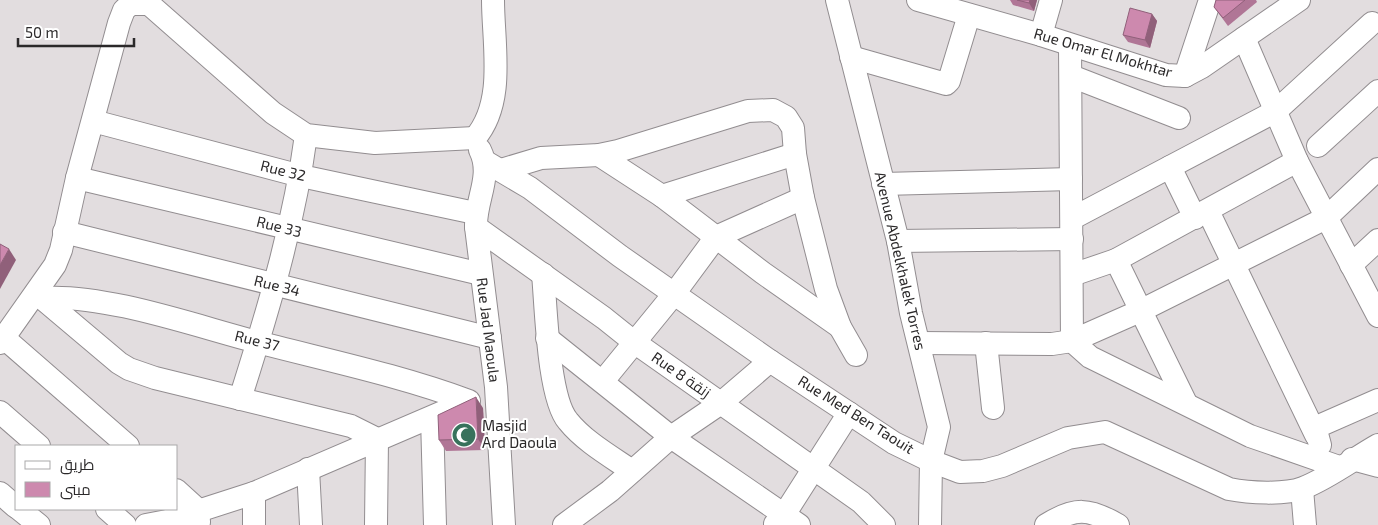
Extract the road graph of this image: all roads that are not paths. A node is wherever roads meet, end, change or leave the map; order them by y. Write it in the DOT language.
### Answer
graph roads {
  1 [pos="493,0"];
  2 [pos="837,0"];
  3 [pos="918,0"];
  4 [pos="1051,0"];
  5 [pos="1210,0"];
  6 [pos="1298,0"];
  7 [pos="970,15"];
  8 [pos="1372,23"];
  9 [pos="1041,35"];
  10 [pos="1244,38"];
  11 [pos="1070,45"];
  12 [pos="851,57"];
  13 [pos="1071,76"];
  14 [pos="1185,76"];
  15 [pos="1378,91"];
  16 [pos="1276,111"];
  17 [pos="1179,118"];
  18 [pos="93,121"];
  19 [pos="306,135"];
  20 [pos="475,138"];
  21 [pos="1318,146"];
  22 [pos="795,154"];
  23 [pos="599,155"];
  24 [pos="1298,162"];
  25 [pos="494,166"];
  26 [pos="1170,167"];
  27 [pos="1378,169"];
  28 [pos="301,176"];
  29 [pos="77,178"];
  30 [pos="1070,179"];
  31 [pos="883,184"];
  32 [pos="662,196"];
  33 [pos="804,198"];
  34 [pos="1201,215"];
  35 [pos="1326,218"];
  36 [pos="476,220"];
  37 [pos="1073,228"];
  38 [pos="288,229"];
  39 [pos="64,232"];
  40 [pos="716,237"];
  41 [pos="1378,240"];
  42 [pos="898,241"];
  43 [pos="1116,260"];
  44 [pos="1234,264"];
  45 [pos="1351,265"];
  46 [pos="481,274"];
  47 [pos="543,274"];
  48 [pos="1072,275"];
  49 [pos="273,285"];
  50 [pos="674,294"];
  51 [pos="39,296"];
  52 [pos="1140,311"];
  53 [pos="1378,316"];
  54 [pos="840,327"];
  55 [pos="490,338"];
  56 [pos="547,338"];
  57 [pos="2,340"];
  58 [pos="1072,341"];
  59 [pos="258,342"];
  60 [pos="634,342"];
  61 [pos="919,343"];
  62 [pos="986,344"];
  63 [pos="856,355"];
  64 [pos="770,361"];
  65 [pos="603,381"];
  66 [pos="496,387"];
  67 [pos="240,399"];
  68 [pos="1378,400"];
  69 [pos="469,401"];
  70 [pos="721,402"];
  71 [pos="1186,402"];
  72 [pos="993,408"];
  73 [pos="0,412"];
  74 [pos="849,413"];
  75 [pos="432,418"];
  76 [pos="1316,435"];
  77 [pos="671,436"];
  78 [pos="378,439"];
  79 [pos="38,445"];
  80 [pos="127,445"];
  81 [pos="1378,445"];
  82 [pos="931,460"];
  83 [pos="1340,463"];
  84 [pos="1378,466"];
  85 [pos="814,468"];
  86 [pos="308,469"];
  87 [pos="632,471"];
  88 [pos="1302,489"];
  89 [pos="178,492"];
  90 [pos="0,493"];
  91 [pos="254,493"];
  92 [pos="15,506"];
  93 [pos="20,510"];
  94 [pos="108,510"];
  95 [pos="199,518"];
  96 [pos="786,522"];
  97 [pos="39,525"];
  98 [pos="125,525"];
  99 [pos="146,525"];
  100 [pos="254,525"];
  101 [pos="311,525"];
  102 [pos="376,525"];
  103 [pos="436,525"];
  104 [pos="504,525"];
  105 [pos="564,525"];
  106 [pos="884,525"];
  107 [pos="930,525"];
  108 [pos="1046,525"];
  109 [pos="1118,525"];
  110 [pos="1305,525"];
  1 -- 20 [label="street"];
  2 -- 12 [label="street, Avenue Abdelkhalek Torres"];
  3 -- 7 [label="street, Rue Omar El Mokhtar"];
  4 -- 9 [label="street"];
  5 -- 14 [label="street"];
  6 -- 10 [label="street, Rue Omar El Mokhtar"];
  7 -- 9 [label="street, Rue Omar El Mokhtar"];
  7 -- 12 [label="street"];
  8 -- 16 [label="street"];
  9 -- 11 [label="street, Rue Omar El Mokhtar"];
  10 -- 14 [label="street, Rue Omar El Mokhtar"];
  10 -- 16 [label="street"];
  11 -- 13 [label="street"];
  11 -- 14 [label="street, Rue Omar El Mokhtar"];
  12 -- 31 [label="street, Avenue Abdelkhalek Torres"];
  13 -- 17 [label="street"];
  13 -- 30 [label="street"];
  15 -- 21 [label="street"];
  16 -- 24 [label="street"];
  16 -- 26 [label="street"];
  18 -- 19 [label="street"];
  18 -- 28 [label="street, Rue 32"];
  18 -- 29 [label="street"];
  19 -- 20 [label="street"];
  19 -- 28 [label="street"];
  20 -- 25 [label="street"];
  22 -- 23 [label="street"];
  22 -- 32 [label="street"];
  22 -- 33 [label="street"];
  23 -- 25 [label="street"];
  23 -- 32 [label="street"];
  24 -- 34 [label="street"];
  24 -- 35 [label="street"];
  25 -- 36 [label="street, Rue Jad Maoula"];
  25 -- 50 [label="street, Rue Med Ben Taouit"];
  26 -- 34 [label="street"];
  26 -- 37 [label="street"];
  27 -- 35 [label="street"];
  28 -- 36 [label="street, Rue 32"];
  28 -- 38 [label="street"];
  29 -- 38 [label="street, Rue 33"];
  29 -- 39 [label="street"];
  30 -- 31 [label="street"];
  30 -- 37 [label="street"];
  31 -- 42 [label="street, Avenue Abdelkhalek Torres"];
  32 -- 40 [label="street"];
  33 -- 40 [label="street"];
  33 -- 54 [label="street"];
  34 -- 43 [label="street"];
  34 -- 44 [label="street"];
  35 -- 44 [label="street"];
  35 -- 45 [label="street"];
  36 -- 46 [label="street, Rue Jad Maoula"];
  36 -- 47 [label="street, Rue 8 زنقة"];
  37 -- 42 [label="street"];
  37 -- 48 [label="street"];
  38 -- 46 [label="street, Rue 33"];
  38 -- 49 [label="street"];
  39 -- 49 [label="street, Rue 34"];
  39 -- 51 [label="street"];
  40 -- 50 [label="street"];
  40 -- 54 [label="street"];
  41 -- 45 [label="street"];
  42 -- 61 [label="street, Avenue Abdelkhalek Torres"];
  43 -- 48 [label="street"];
  43 -- 52 [label="street"];
  44 -- 52 [label="street"];
  44 -- 76 [label="street"];
  45 -- 53 [label="street"];
  46 -- 55 [label="street, Rue Jad Maoula"];
  47 -- 56 [label="street"];
  47 -- 60 [label="street, Rue 8 زنقة"];
  48 -- 58 [label="street"];
  49 -- 55 [label="street, Rue 34"];
  49 -- 59 [label="street"];
  50 -- 60 [label="street"];
  50 -- 64 [label="street, Rue Med Ben Taouit"];
  51 -- 57 [label="street"];
  51 -- 59 [label="street, Rue 37"];
  51 -- 67 [label="street"];
  52 -- 58 [label="street"];
  52 -- 71 [label="street"];
  54 -- 63 [label="street"];
  55 -- 66 [label="street, Rue Jad Maoula"];
  56 -- 65 [label="street"];
  56 -- 87 [label="street"];
  57 -- 80 [label="street"];
  58 -- 62 [label="street"];
  58 -- 71 [label="street"];
  59 -- 67 [label="street"];
  59 -- 69 [label="street, Rue 37"];
  60 -- 65 [label="street"];
  60 -- 70 [label="street, Rue 8 زنقة"];
  61 -- 62 [label="street"];
  61 -- 82 [label="street, Avenue Abdelkhalek Torres"];
  62 -- 72 [label="street"];
  64 -- 70 [label="street"];
  64 -- 74 [label="street, Rue Med Ben Taouit"];
  65 -- 77 [label="street"];
  66 -- 69 [label="street"];
  66 -- 104 [label="street, Rue Jad Maoula"];
  67 -- 78 [label="street"];
  68 -- 76 [label="street"];
  69 -- 75 [label="street"];
  70 -- 77 [label="street"];
  70 -- 85 [label="street, Rue 8 زنقة"];
  71 -- 83 [label="street"];
  73 -- 79 [label="street"];
  74 -- 82 [label="street, Rue Med Ben Taouit"];
  74 -- 85 [label="street"];
  75 -- 78 [label="street"];
  75 -- 103 [label="street"];
  76 -- 83 [label="street"];
  77 -- 87 [label="street"];
  77 -- 96 [label="street"];
  78 -- 86 [label="street"];
  78 -- 102 [label="street"];
  81 -- 83 [label="street, Rue Med Ben Taouit"];
  82 -- 88 [label="street, Rue Med Ben Taouit"];
  82 -- 107 [label="street, Avenue Abdelkhalek Torres"];
  83 -- 84 [label="street"];
  83 -- 88 [label="street, Rue Med Ben Taouit"];
  85 -- 96 [label="street"];
  85 -- 106 [label="street, Rue 8 زنقة"];
  86 -- 91 [label="street"];
  86 -- 101 [label="street"];
  87 -- 105 [label="street"];
  88 -- 110 [label="street"];
  89 -- 95 [label="street"];
  90 -- 92 [label="street"];
  91 -- 95 [label="street"];
  91 -- 100 [label="street"];
  93 -- 97 [label="street"];
  94 -- 98 [label="street"];
  95 -- 99 [label="street"];
  108 -- 109 [label="street"];
}
